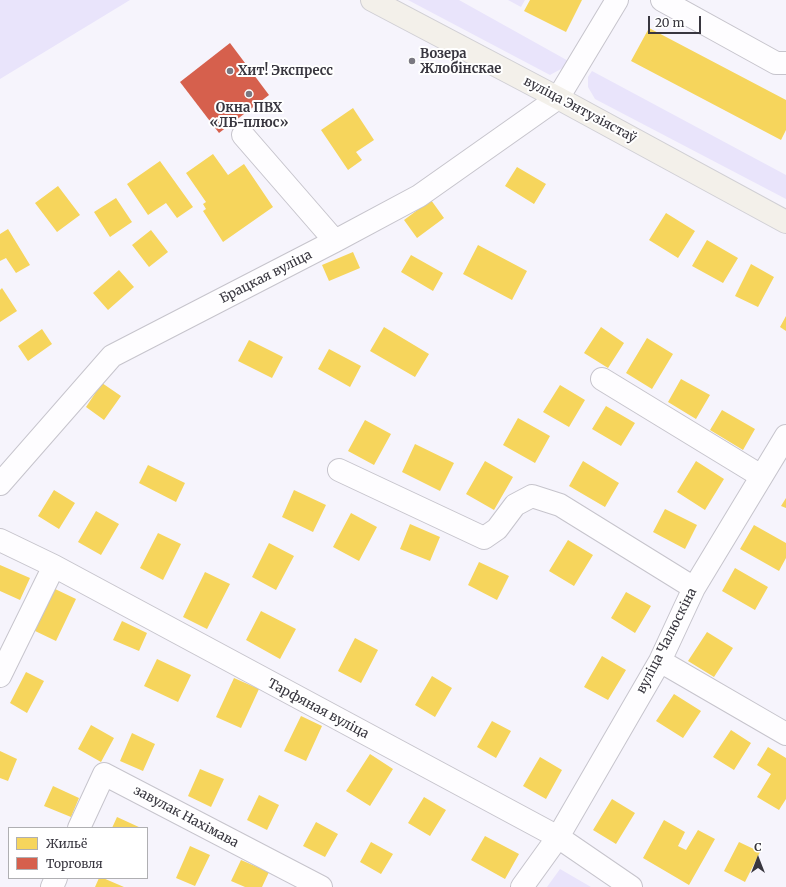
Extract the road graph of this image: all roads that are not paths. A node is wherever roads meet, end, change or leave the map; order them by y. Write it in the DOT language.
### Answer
graph roads {
  1 [pos="372,0"];
  2 [pos="617,0"];
  3 [pos="662,0"];
  4 [pos="786,63"];
  5 [pos="558,98"];
  6 [pos="243,135"];
  7 [pos="786,222"];
  8 [pos="335,241"];
  9 [pos="602,379"];
  10 [pos="786,436"];
  11 [pos="339,470"];
  12 [pos="762,476"];
  13 [pos="0,484"];
  14 [pos="0,540"];
  15 [pos="54,566"];
  16 [pos="694,588"];
  17 [pos="660,661"];
  18 [pos="0,676"];
  19 [pos="786,734"];
  20 [pos="79,827"];
  21 [pos="558,837"];
  22 [pos="321,887"];
  23 [pos="522,887"];
  24 [pos="631,887"];
  1 -- 5 [label="main road, вуліца Энтузіястаў"];
  2 -- 5 [label="street"];
  3 -- 4 [label="street"];
  5 -- 7 [label="main road, вуліца Энтузіястаў"];
  5 -- 8 [label="street, Брацкая вуліца"];
  6 -- 8 [label="street"];
  8 -- 13 [label="street, Брацкая вуліца"];
  9 -- 12 [label="street"];
  10 -- 12 [label="street, вуліца Чалюскіна"];
  11 -- 16 [label="street"];
  12 -- 16 [label="street, вуліца Чалюскіна"];
  14 -- 15 [label="street, Тарфяная вуліца"];
  15 -- 18 [label="street"];
  15 -- 21 [label="street, Тарфяная вуліца"];
  16 -- 17 [label="street, вуліца Чалюскіна"];
  17 -- 19 [label="street"];
  17 -- 21 [label="street, вуліца Чалюскіна"];
  20 -- 22 [label="street, завулак Нахімава"];
  21 -- 23 [label="street, вуліца Чалюскіна"];
  21 -- 24 [label="street, Тарфяная вуліца"];
}
